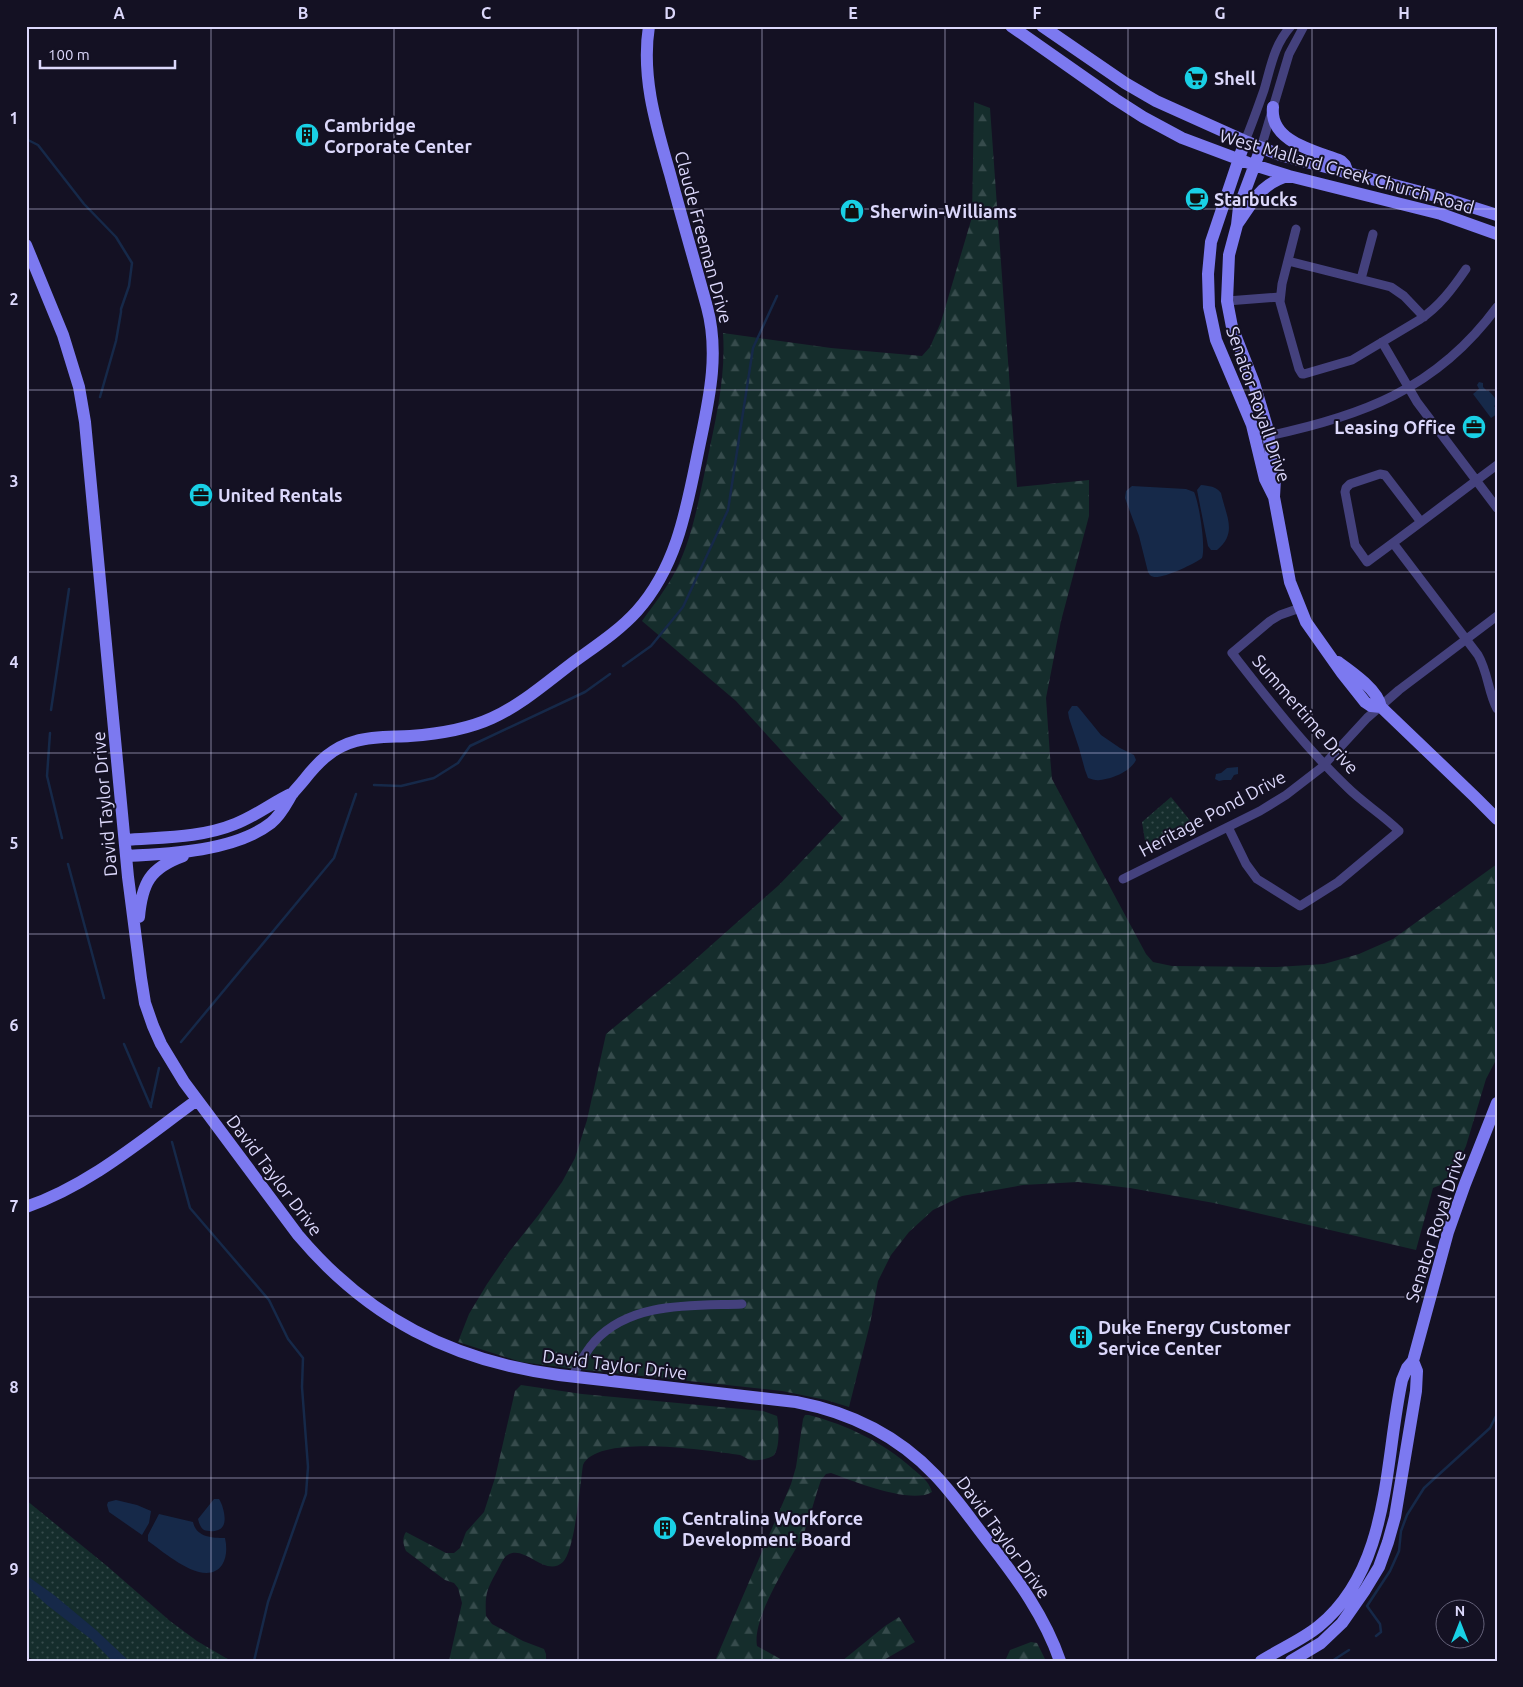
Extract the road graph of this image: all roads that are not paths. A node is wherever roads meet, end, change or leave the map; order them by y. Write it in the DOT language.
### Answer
graph roads {
  1 [pos="649,26"];
  2 [pos="1011,26"];
  3 [pos="1042,26"];
  4 [pos="1291,26"];
  5 [pos="1304,26"];
  6 [pos="1273,107"];
  7 [pos="1245,141"];
  8 [pos="1261,148"];
  9 [pos="1239,160"];
  10 [pos="1254,165"];
  11 [pos="1348,173"];
  12 [pos="1289,176"];
  13 [pos="1497,214"];
  14 [pos="1237,226"];
  15 [pos="1296,229"];
  16 [pos="1372,234"];
  17 [pos="1497,234"];
  18 [pos="26,245"];
  19 [pos="1288,261"];
  20 [pos="1466,269"];
  21 [pos="1361,279"];
  22 [pos="1280,296"];
  23 [pos="1227,301"];
  24 [pos="1497,307"];
  25 [pos="1424,317"];
  26 [pos="1382,342"];
  27 [pos="1409,388"];
  28 [pos="1268,436"];
  29 [pos="1255,438"];
  30 [pos="1497,465"];
  31 [pos="1476,481"];
  32 [pos="1274,497"];
  33 [pos="1497,508"];
  34 [pos="1421,522"];
  35 [pos="1393,543"];
  36 [pos="1300,608"];
  37 [pos="1497,616"];
  38 [pos="1466,639"];
  39 [pos="1381,707"];
  40 [pos="1497,709"];
  41 [pos="1324,764"];
  42 [pos="293,793"];
  43 [pos="1497,820"];
  44 [pos="1228,827"];
  45 [pos="125,840"];
  46 [pos="212,846"];
  47 [pos="126,856"];
  48 [pos="1122,879"];
  49 [pos="138,945"];
  50 [pos="196,1100"];
  51 [pos="1497,1103"];
  52 [pos="26,1208"];
  53 [pos="742,1304"];
  54 [pos="1412,1361"];
  55 [pos="572,1377"];
  56 [pos="1060,1661"];
  57 [pos="1261,1661"];
  58 [pos="1291,1661"];
  1 -- 42 [label="street, Claude Freeman Drive"];
  2 -- 9 [label="street, West Mallard Creek Church Road"];
  3 -- 7 [label="street, West Mallard Creek Church Road"];
  4 -- 7 [label="street, Senator Royall Drive"];
  5 -- 6 [label="street, Senator Royall Drive"];
  6 -- 8 [label="street, Senator Royall Drive"];
  6 -- 11 [label="street"];
  7 -- 8 [label="street, West Mallard Creek Church Road"];
  7 -- 9 [label="street, Senator Royall Drive"];
  8 -- 10 [label="street, Senator Royall Drive"];
  8 -- 11 [label="street, West Mallard Creek Church Road"];
  9 -- 10 [label="street, West Mallard Creek Church Road"];
  9 -- 29 [label="street, Senator Royall Drive"];
  10 -- 12 [label="street, West Mallard Creek Church Road"];
  10 -- 14 [label="street, Senator Royall Drive"];
  11 -- 13 [label="street, West Mallard Creek Church Road"];
  12 -- 14 [label="street"];
  12 -- 17 [label="street, West Mallard Creek Church Road"];
  14 -- 23 [label="street, Senator Royall Drive"];
  15 -- 19 [label="street"];
  16 -- 21 [label="street"];
  18 -- 45 [label="street, David Taylor Drive"];
  19 -- 21 [label="street"];
  19 -- 22 [label="street"];
  20 -- 25 [label="street"];
  21 -- 25 [label="street"];
  22 -- 23 [label="street"];
  22 -- 26 [label="street"];
  23 -- 28 [label="street, Senator Royall Drive"];
  24 -- 27 [label="street"];
  25 -- 26 [label="street"];
  26 -- 27 [label="street"];
  27 -- 28 [label="street"];
  27 -- 31 [label="street"];
  28 -- 29 [label="street"];
  28 -- 32 [label="street, Senator Royall Drive"];
  29 -- 32 [label="street, Senator Royall Drive"];
  30 -- 31 [label="street"];
  31 -- 33 [label="street"];
  31 -- 34 [label="street"];
  32 -- 36 [label="street"];
  34 -- 35 [label="street"];
  34 -- 35 [label="street"];
  35 -- 38 [label="street"];
  36 -- 39 [label="street"];
  36 -- 41 [label="street, Summertime Drive"];
  37 -- 38 [label="street, Heritage Pond Drive"];
  38 -- 39 [label="street, Heritage Pond Drive"];
  38 -- 40 [label="street"];
  39 -- 41 [label="street, Heritage Pond Drive"];
  39 -- 43 [label="street"];
  41 -- 44 [label="street, Heritage Pond Drive"];
  41 -- 44 [label="street, Summertime Drive"];
  42 -- 45 [label="street, Claude Freeman Drive"];
  42 -- 46 [label="street, Claude Freeman Drive"];
  44 -- 48 [label="street, Heritage Pond Drive"];
  45 -- 47 [label="street, David Taylor Drive"];
  46 -- 47 [label="street, Claude Freeman Drive"];
  46 -- 49 [label="street"];
  47 -- 49 [label="street, David Taylor Drive"];
  49 -- 50 [label="street, David Taylor Drive"];
  50 -- 52 [label="street"];
  50 -- 55 [label="street, David Taylor Drive"];
  51 -- 54 [label="street, Senator Royal Drive"];
  53 -- 55 [label="street"];
  54 -- 57 [label="street, Senator Royal Drive"];
  54 -- 58 [label="street, Senator Royal Drive"];
  55 -- 56 [label="street, David Taylor Drive"];
}
